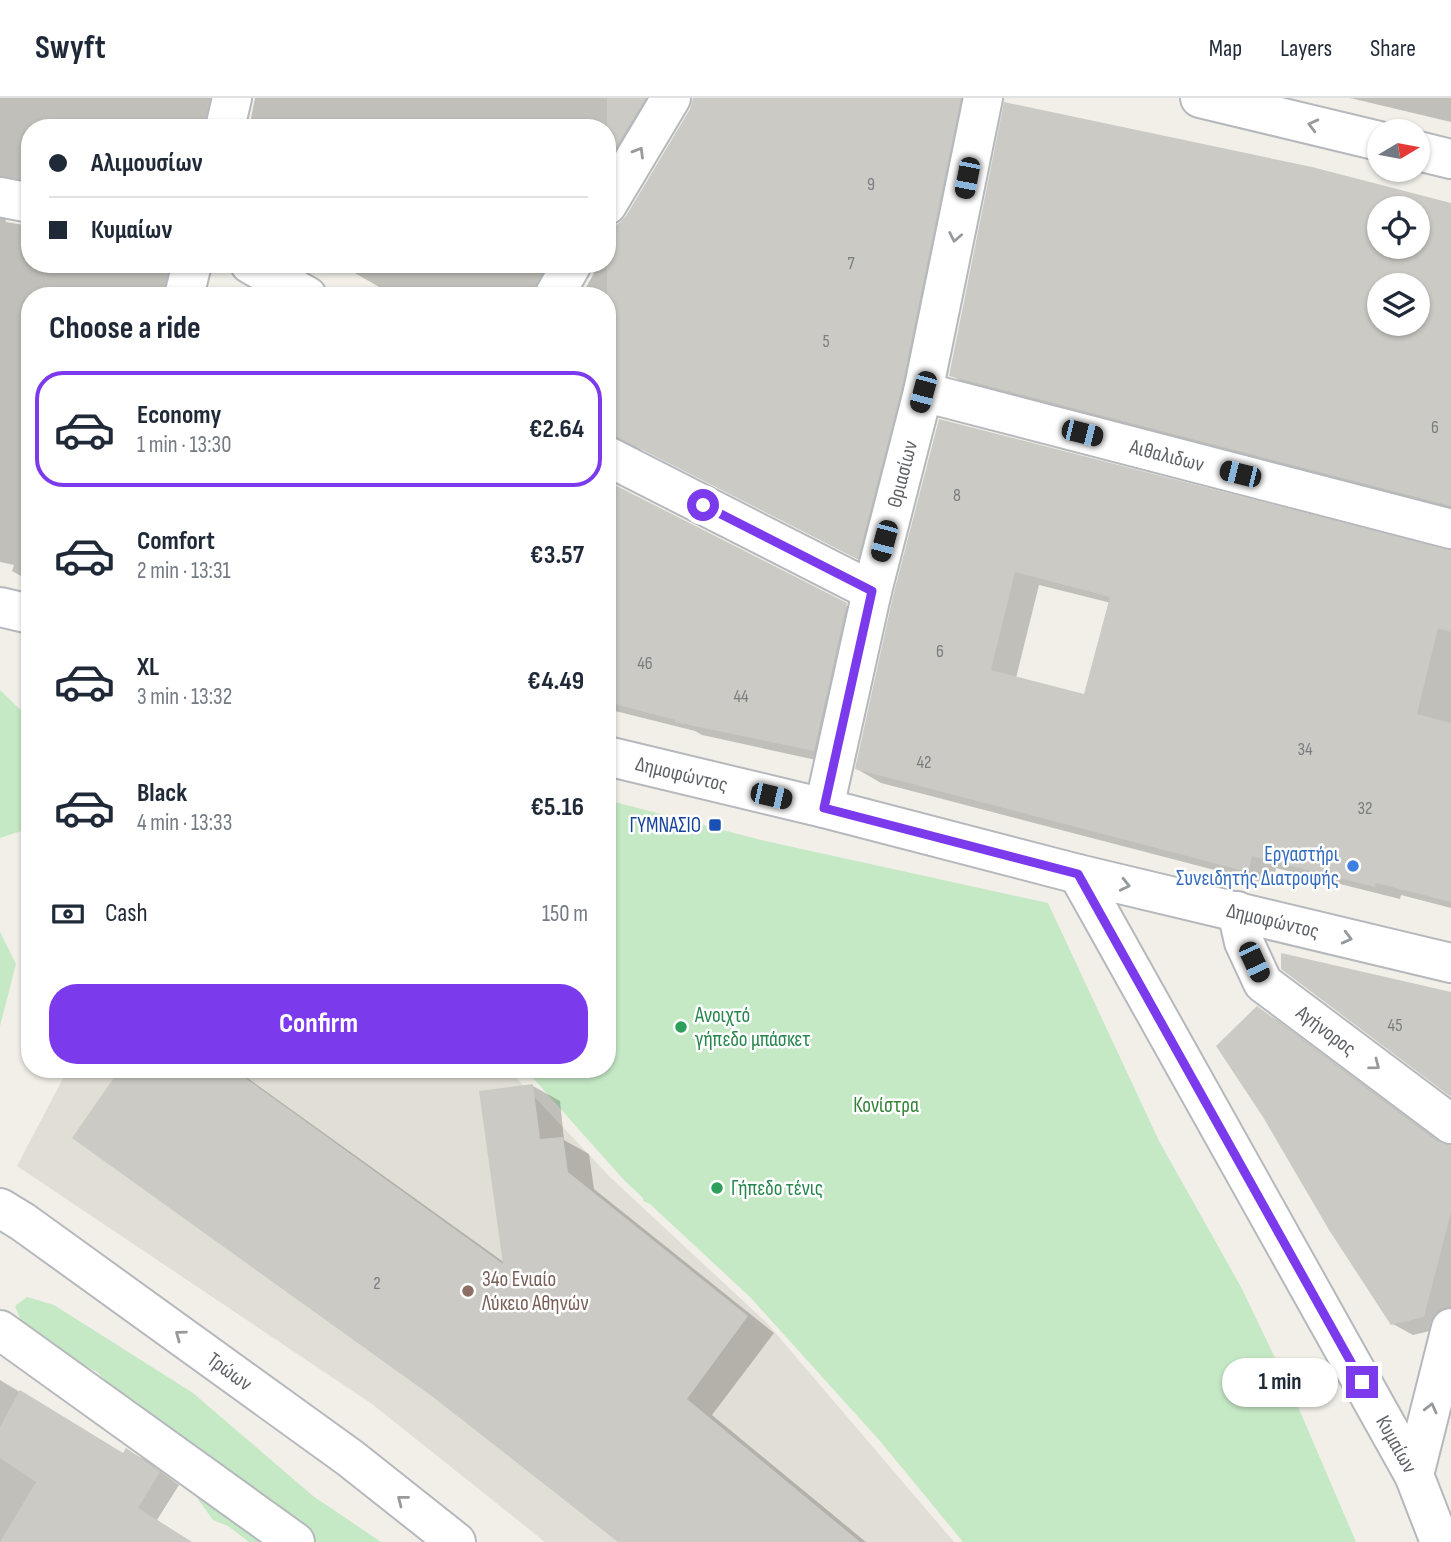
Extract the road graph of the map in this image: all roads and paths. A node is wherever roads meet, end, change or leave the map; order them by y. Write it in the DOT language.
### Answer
graph roads {
  1 [pos="232,98"];
  2 [pos="671,98"];
  3 [pos="983,98"];
  4 [pos="1200,98"];
  5 [pos="227,119"];
  6 [pos="1367,138"];
  7 [pos="1430,154"];
  8 [pos="1451,159"];
  9 [pos="616,190"];
  10 [pos="0,197"];
  11 [pos="21,201"];
  12 [pos="266,273"];
  13 [pos="291,287"];
  14 [pos="923,392"];
  15 [pos="616,461"];
  16 [pos="1451,528"];
  17 [pos="872,591"];
  18 [pos="0,607"];
  19 [pos="21,612"];
  20 [pos="616,758"];
  21 [pos="824,808"];
  22 [pos="1078,874"];
  23 [pos="1237,911"];
  24 [pos="1451,963"];
  25 [pos="1451,1124"];
  26 [pos="0,1208"];
  27 [pos="1451,1328"];
  28 [pos="0,1330"];
  29 [pos="1414,1475"];
  30 [pos="295,1542"];
  31 [pos="456,1542"];
  32 [pos="1440,1542"];
  1 -- 5 [label="street"];
  9 -- 2 [label="street, one-way"];
  3 -- 14 [label="street, Θριασίων, one-way"];
  6 -- 4 [label="street, one-way"];
  7 -- 8 [label="street"];
  10 -- 11 [label="street"];
  12 -- 13 [label="street"];
  14 -- 16 [label="street, Αιθαλιδων"];
  14 -- 17 [label="street, Θριασίων"];
  15 -- 17 [label="street"];
  17 -- 21 [label="street, Θριασίων"];
  18 -- 19 [label="street"];
  20 -- 21 [label="street, Δημοφώντος"];
  21 -- 22 [label="street, Δημοφώντος"];
  22 -- 23 [label="street, Δημοφώντος, one-way"];
  22 -- 29 [label="street, Κυμαίων"];
  23 -- 24 [label="street, Δημοφώντος, one-way"];
  23 -- 25 [label="street, Αγήνορος, one-way"];
  31 -- 26 [label="street, Τρώων, one-way"];
  29 -- 27 [label="street, one-way"];
  28 -- 30 [label="street"];
  29 -- 32 [label="street, Κυμαίων"];
}
